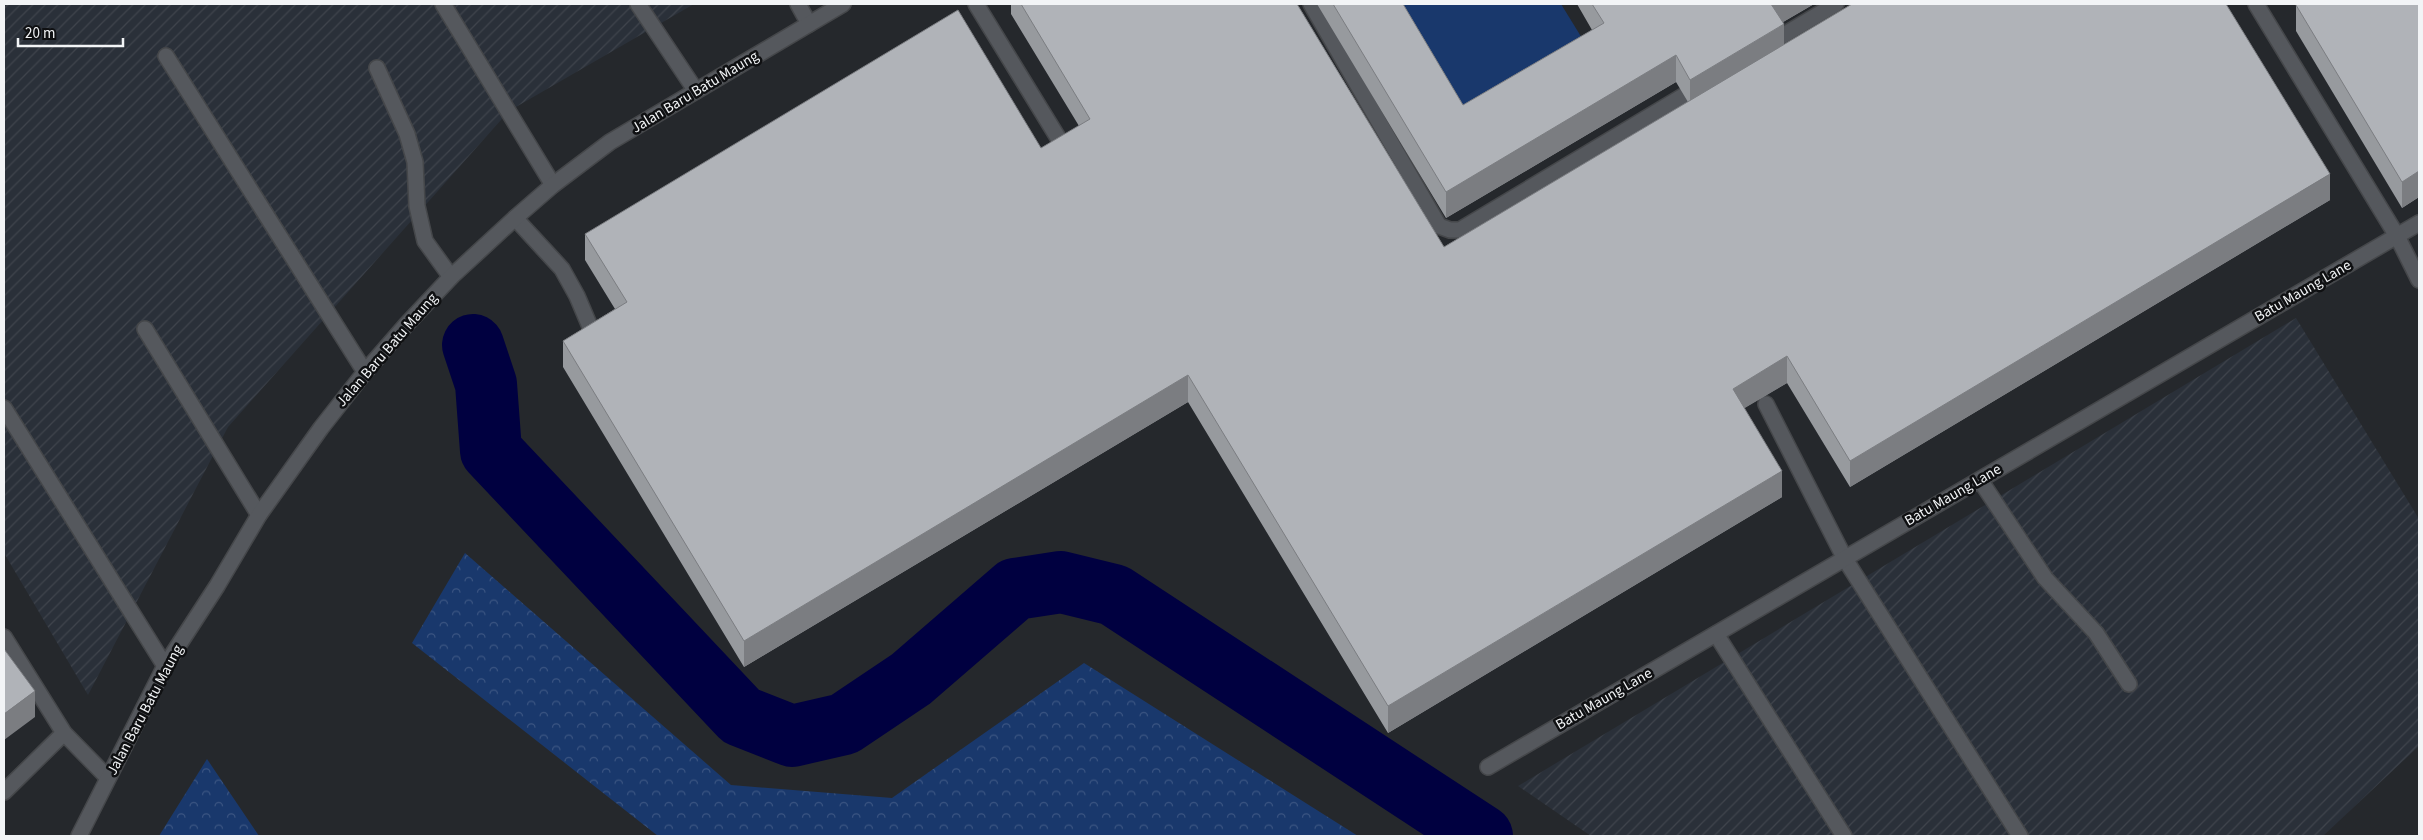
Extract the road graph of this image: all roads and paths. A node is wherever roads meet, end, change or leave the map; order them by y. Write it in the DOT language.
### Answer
graph roads {
  1 [pos="443,4"];
  2 [pos="638,4"];
  3 [pos="798,4"];
  4 [pos="843,4"];
  5 [pos="976,4"];
  6 [pos="1311,4"];
  7 [pos="1836,4"];
  8 [pos="2256,4"];
  9 [pos="809,24"];
  10 [pos="1751,55"];
  11 [pos="166,56"];
  12 [pos="376,68"];
  13 [pos="1717,76"];
  14 [pos="696,91"];
  15 [pos="1060,141"];
  16 [pos="553,185"];
  17 [pos="515,218"];
  18 [pos="2419,223"];
  19 [pos="2397,236"];
  20 [pos="451,277"];
  21 [pos="2419,280"];
  22 [pos="145,329"];
  23 [pos="591,329"];
  24 [pos="365,372"];
  25 [pos="1766,404"];
  26 [pos="4,408"];
  27 [pos="1980,480"];
  28 [pos="259,515"];
  29 [pos="1845,558"];
  30 [pos="1716,634"];
  31 [pos="4,637"];
  32 [pos="165,666"];
  33 [pos="2129,684"];
  34 [pos="64,733"];
  35 [pos="1488,767"];
  36 [pos="108,778"];
  37 [pos="4,792"];
  38 [pos="79,836"];
  39 [pos="1844,836"];
  40 [pos="2020,836"];
  1 -- 16 [label="street"];
  2 -- 14 [label="street"];
  3 -- 9 [label="street"];
  4 -- 9 [label="street, Jalan Baru Batu Maung"];
  5 -- 15 [label="street"];
  6 -- 13 [label="street"];
  7 -- 10 [label="street"];
  8 -- 19 [label="street"];
  9 -- 14 [label="street, Jalan Baru Batu Maung"];
  11 -- 24 [label="street"];
  12 -- 20 [label="street"];
  14 -- 16 [label="street, Jalan Baru Batu Maung"];
  16 -- 17 [label="street, Jalan Baru Batu Maung"];
  17 -- 20 [label="street, Jalan Baru Batu Maung"];
  17 -- 23 [label="street"];
  18 -- 19 [label="street, Batu Maung Lane"];
  19 -- 21 [label="street"];
  19 -- 27 [label="street, Batu Maung Lane"];
  20 -- 24 [label="street, Jalan Baru Batu Maung"];
  22 -- 28 [label="street"];
  24 -- 28 [label="street, Jalan Baru Batu Maung"];
  25 -- 29 [label="street"];
  26 -- 32 [label="street"];
  27 -- 29 [label="street, Batu Maung Lane"];
  27 -- 33 [label="street"];
  28 -- 32 [label="street, Jalan Baru Batu Maung"];
  29 -- 30 [label="street, Batu Maung Lane"];
  29 -- 40 [label="street"];
  30 -- 35 [label="street, Batu Maung Lane"];
  30 -- 39 [label="street"];
  31 -- 34 [label="street"];
  32 -- 36 [label="street, Jalan Baru Batu Maung"];
  34 -- 36 [label="street"];
  34 -- 37 [label="street"];
  36 -- 38 [label="street, Jalan Baru Batu Maung"];
}
